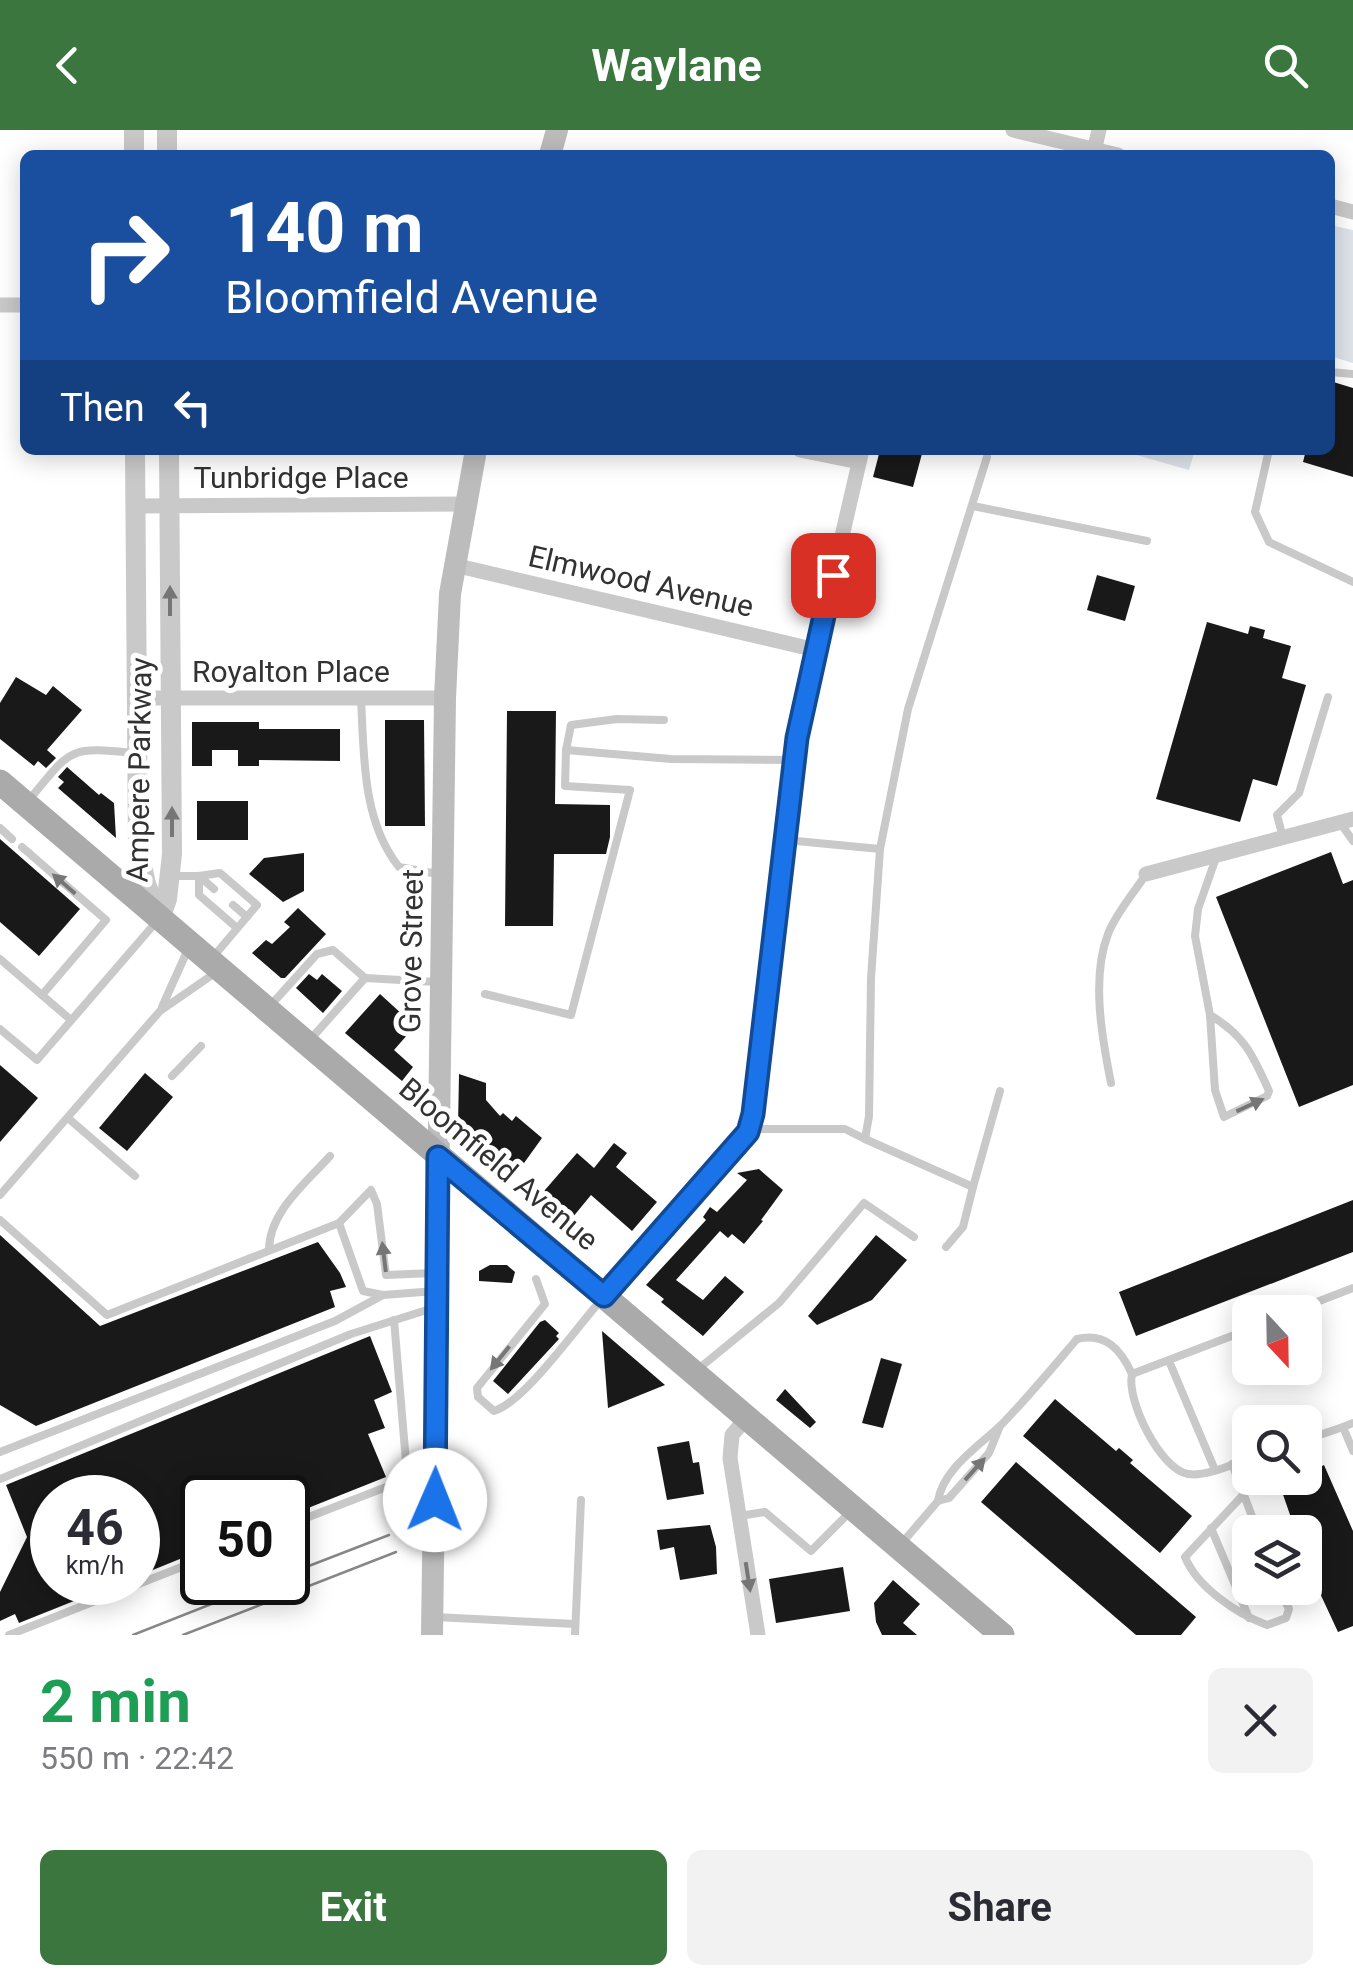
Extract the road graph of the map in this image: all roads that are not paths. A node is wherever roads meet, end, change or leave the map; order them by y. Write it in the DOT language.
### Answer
graph roads {
  1 [pos="1013,130"];
  2 [pos="1087,150"];
  3 [pos="136,455"];
  4 [pos="169,455"];
  5 [pos="475,455"];
  6 [pos="1269,455"];
  7 [pos="861,456"];
  8 [pos="987,458"];
  9 [pos="466,504"];
  10 [pos="136,506"];
  11 [pos="170,506"];
  12 [pos="973,506"];
  13 [pos="1147,541"];
  14 [pos="454,565"];
  15 [pos="1353,582"];
  16 [pos="816,650"];
  17 [pos="1328,697"];
  18 [pos="137,698"];
  19 [pos="171,698"];
  20 [pos="361,698"];
  21 [pos="445,698"];
  22 [pos="664,720"];
  23 [pos="566,750"];
  24 [pos="138,754"];
  25 [pos="794,760"];
  26 [pos="0,782"];
  27 [pos="26,804"];
  28 [pos="1346,821"];
  29 [pos="0,828"];
  30 [pos="1284,838"];
  31 [pos="12,839"];
  32 [pos="786,840"];
  33 [pos="1353,841"];
  34 [pos="22,847"];
  35 [pos="880,849"];
  36 [pos="1217,856"];
  37 [pos="1146,874"];
  38 [pos="442,875"];
  39 [pos="171,876"];
  40 [pos="199,876"];
  41 [pos="214,889"];
  42 [pos="234,905"];
  43 [pos="247,917"];
  44 [pos="160,918"];
  45 [pos="237,928"];
  46 [pos="207,958"];
  47 [pos="0,959"];
  48 [pos="366,978"];
  49 [pos="441,982"];
  50 [pos="485,994"];
  51 [pos="42,995"];
  52 [pos="267,1010"];
  53 [pos="160,1011"];
  54 [pos="1210,1015"];
  55 [pos="71,1020"];
  56 [pos="0,1030"];
  57 [pos="307,1044"];
  58 [pos="201,1046"];
  59 [pos="172,1076"];
  60 [pos="1111,1083"];
  61 [pos="1000,1091"];
  62 [pos="68,1118"];
  63 [pos="749,1128"];
  64 [pos="865,1139"];
  65 [pos="330,1156"];
  66 [pos="438,1157"];
  67 [pos="135,1176"];
  68 [pos="972,1187"];
  69 [pos="0,1194"];
  70 [pos="0,1220"];
  71 [pos="339,1223"];
  72 [pos="914,1238"];
  73 [pos="946,1247"];
  74 [pos="268,1250"];
  75 [pos="536,1278"];
  76 [pos="1353,1288"];
  77 [pos="437,1290"];
  78 [pos="383,1296"];
  79 [pos="604,1296"];
  80 [pos="1322,1300"];
  81 [pos="394,1320"];
  82 [pos="1232,1336"];
  83 [pos="1169,1360"];
  84 [pos="694,1373"];
  85 [pos="1132,1374"];
  86 [pos="748,1417"];
  87 [pos="1348,1425"];
  88 [pos="1000,1426"];
  89 [pos="1322,1434"];
  90 [pos="1353,1451"];
  91 [pos="0,1452"];
  92 [pos="1232,1464"];
  93 [pos="1215,1470"];
  94 [pos="0,1480"];
  95 [pos="1243,1495"];
  96 [pos="581,1500"];
  97 [pos="938,1501"];
  98 [pos="854,1508"];
  99 [pos="310,1516"];
  100 [pos="739,1516"];
  101 [pos="1212,1528"];
  102 [pos="899,1546"];
  103 [pos="180,1567"];
  104 [pos="1288,1605"];
  105 [pos="1250,1618"];
  106 [pos="576,1624"];
  107 [pos="432,1626"];
  108 [pos="9,1635"];
  109 [pos="575,1635"];
  110 [pos="758,1635"];
  111 [pos="1002,1635"];
  1 -- 2 [label="street"];
  3 -- 10 [label="street, Ampere Parkway"];
  4 -- 11 [label="street, Ampere Parkway"];
  5 -- 9 [label="main road, Grove Street"];
  6 -- 15 [label="lane"];
  7 -- 16 [label="street"];
  8 -- 12 [label="lane"];
  9 -- 11 [label="street, Tunbridge Place"];
  9 -- 14 [label="main road, Grove Street"];
  10 -- 11 [label="street, Tunbridge Place"];
  10 -- 18 [label="street, Ampere Parkway"];
  19 -- 11 [label="street, Ampere Parkway, one-way"];
  12 -- 13 [label="lane"];
  12 -- 35 [label="lane"];
  14 -- 16 [label="street, Elmwood Avenue"];
  14 -- 21 [label="main road, Grove Street"];
  16 -- 25 [label="street"];
  17 -- 30 [label="lane"];
  18 -- 19 [label="street, Royalton Place"];
  18 -- 24 [label="street, Ampere Parkway"];
  19 -- 20 [label="street, Royalton Place"];
  39 -- 19 [label="street, Ampere Parkway, one-way"];
  20 -- 21 [label="street, Royalton Place"];
  20 -- 38 [label="lane"];
  21 -- 38 [label="main road, Grove Street"];
  22 -- 23 [label="lane"];
  23 -- 25 [label="lane"];
  23 -- 50 [label="lane"];
  24 -- 27 [label="lane"];
  24 -- 44 [label="street, Ampere Parkway"];
  25 -- 32 [label="street"];
  26 -- 27 [label="main road, Bloomfield Avenue"];
  27 -- 44 [label="main road, Bloomfield Avenue"];
  28 -- 30 [label="street"];
  28 -- 33 [label="lane"];
  29 -- 31 [label="lane"];
  30 -- 36 [label="street"];
  32 -- 35 [label="lane"];
  32 -- 63 [label="street"];
  51 -- 34 [label="lane, one-way"];
  35 -- 64 [label="lane"];
  36 -- 37 [label="street"];
  36 -- 54 [label="lane"];
  37 -- 60 [label="lane"];
  38 -- 49 [label="main road, Grove Street"];
  39 -- 40 [label="lane"];
  39 -- 44 [label="street, Ampere Parkway"];
  40 -- 41 [label="lane"];
  40 -- 43 [label="lane"];
  40 -- 45 [label="lane"];
  42 -- 43 [label="lane"];
  43 -- 45 [label="lane"];
  44 -- 46 [label="main road, Bloomfield Avenue"];
  44 -- 55 [label="lane"];
  45 -- 46 [label="lane"];
  46 -- 52 [label="main road, Bloomfield Avenue"];
  46 -- 53 [label="lane"];
  46 -- 53 [label="lane"];
  47 -- 51 [label="lane"];
  48 -- 49 [label="lane"];
  48 -- 52 [label="lane"];
  48 -- 57 [label="lane"];
  49 -- 66 [label="main road, Grove Street"];
  51 -- 55 [label="lane"];
  52 -- 57 [label="main road, Bloomfield Avenue"];
  53 -- 62 [label="lane"];
  54 -- 54 [label="lane, one-way"];
  55 -- 56 [label="lane"];
  57 -- 66 [label="main road, Bloomfield Avenue"];
  58 -- 59 [label="lane"];
  61 -- 68 [label="lane"];
  62 -- 67 [label="lane"];
  62 -- 69 [label="lane"];
  63 -- 64 [label="lane"];
  63 -- 79 [label="street"];
  64 -- 68 [label="lane"];
  65 -- 74 [label="lane"];
  66 -- 77 [label="main road, Grove Street"];
  66 -- 79 [label="main road, Bloomfield Avenue"];
  68 -- 73 [label="lane"];
  70 -- 74 [label="lane"];
  71 -- 74 [label="lane"];
  77 -- 71 [label="lane, one-way"];
  71 -- 78 [label="lane"];
  72 -- 84 [label="lane"];
  75 -- 79 [label="lane, one-way"];
  76 -- 80 [label="lane"];
  77 -- 78 [label="lane"];
  77 -- 81 [label="lane"];
  77 -- 107 [label="main road, Grove Street"];
  78 -- 91 [label="lane"];
  79 -- 84 [label="main road, Bloomfield Avenue"];
  81 -- 94 [label="lane"];
  81 -- 99 [label="lane"];
  82 -- 83 [label="lane"];
  83 -- 85 [label="lane"];
  83 -- 93 [label="lane"];
  84 -- 86 [label="main road, Bloomfield Avenue"];
  85 -- 88 [label="lane"];
  85 -- 93 [label="lane"];
  86 -- 98 [label="main road, Bloomfield Avenue"];
  86 -- 100 [label="street"];
  87 -- 89 [label="lane"];
  87 -- 90 [label="lane"];
  88 -- 97 [label="lane"];
  97 -- 88 [label="lane, one-way"];
  92 -- 93 [label="lane"];
  95 -- 101 [label="lane"];
  96 -- 106 [label="lane"];
  97 -- 102 [label="lane"];
  98 -- 100 [label="lane"];
  98 -- 102 [label="main road, Bloomfield Avenue"];
  100 -- 110 [label="street, one-way"];
  101 -- 105 [label="lane"];
  101 -- 105 [label="lane"];
  102 -- 111 [label="main road, Bloomfield Avenue"];
  103 -- 108 [label="lane"];
  104 -- 105 [label="lane"];
  106 -- 107 [label="lane"];
  106 -- 109 [label="lane"];
}
